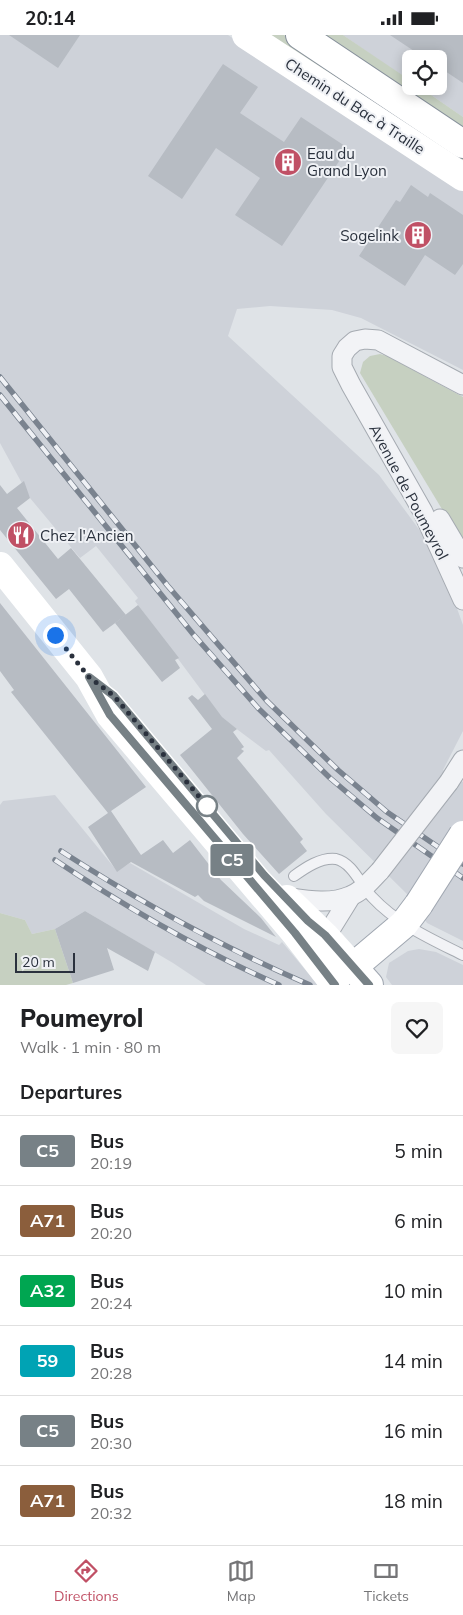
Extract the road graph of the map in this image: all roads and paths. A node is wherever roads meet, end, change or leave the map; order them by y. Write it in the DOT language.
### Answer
graph roads {
  1 [pos="246,35"];
  2 [pos="300,35"];
  3 [pos="463,144"];
  4 [pos="463,177"];
  5 [pos="350,385"];
  6 [pos="463,385"];
  7 [pos="463,558"];
  8 [pos="0,566"];
  9 [pos="463,601"];
  10 [pos="89,677"];
  11 [pos="463,760"];
  12 [pos="463,835"];
  13 [pos="289,886"];
  14 [pos="358,891"];
  15 [pos="412,914"];
  16 [pos="325,935"];
  17 [pos="463,955"];
  18 [pos="344,976"];
  1 -- 4 [label="main road, Chemin du Bac à Traille"];
  2 -- 3 [label="main road"];
  5 -- 6 [label="street, Avenue de Poumeyrol"];
  5 -- 7 [label="street, Avenue de Poumeyrol"];
  5 -- 9 [label="street, Avenue de Poumeyrol"];
  8 -- 10 [label="main road"];
  10 -- 13 [label="main road"];
  10 -- 18 [label="main road"];
  11 -- 14 [label="street, bridge"];
  12 -- 15 [label="main road, bridge"];
  13 -- 14 [label="street"];
  13 -- 14 [label="lane"];
  13 -- 16 [label="main road"];
  14 -- 15 [label="lane"];
  14 -- 16 [label="street"];
  15 -- 17 [label="lane"];
  15 -- 18 [label="main road"];
  16 -- 18 [label="main road"];
}
